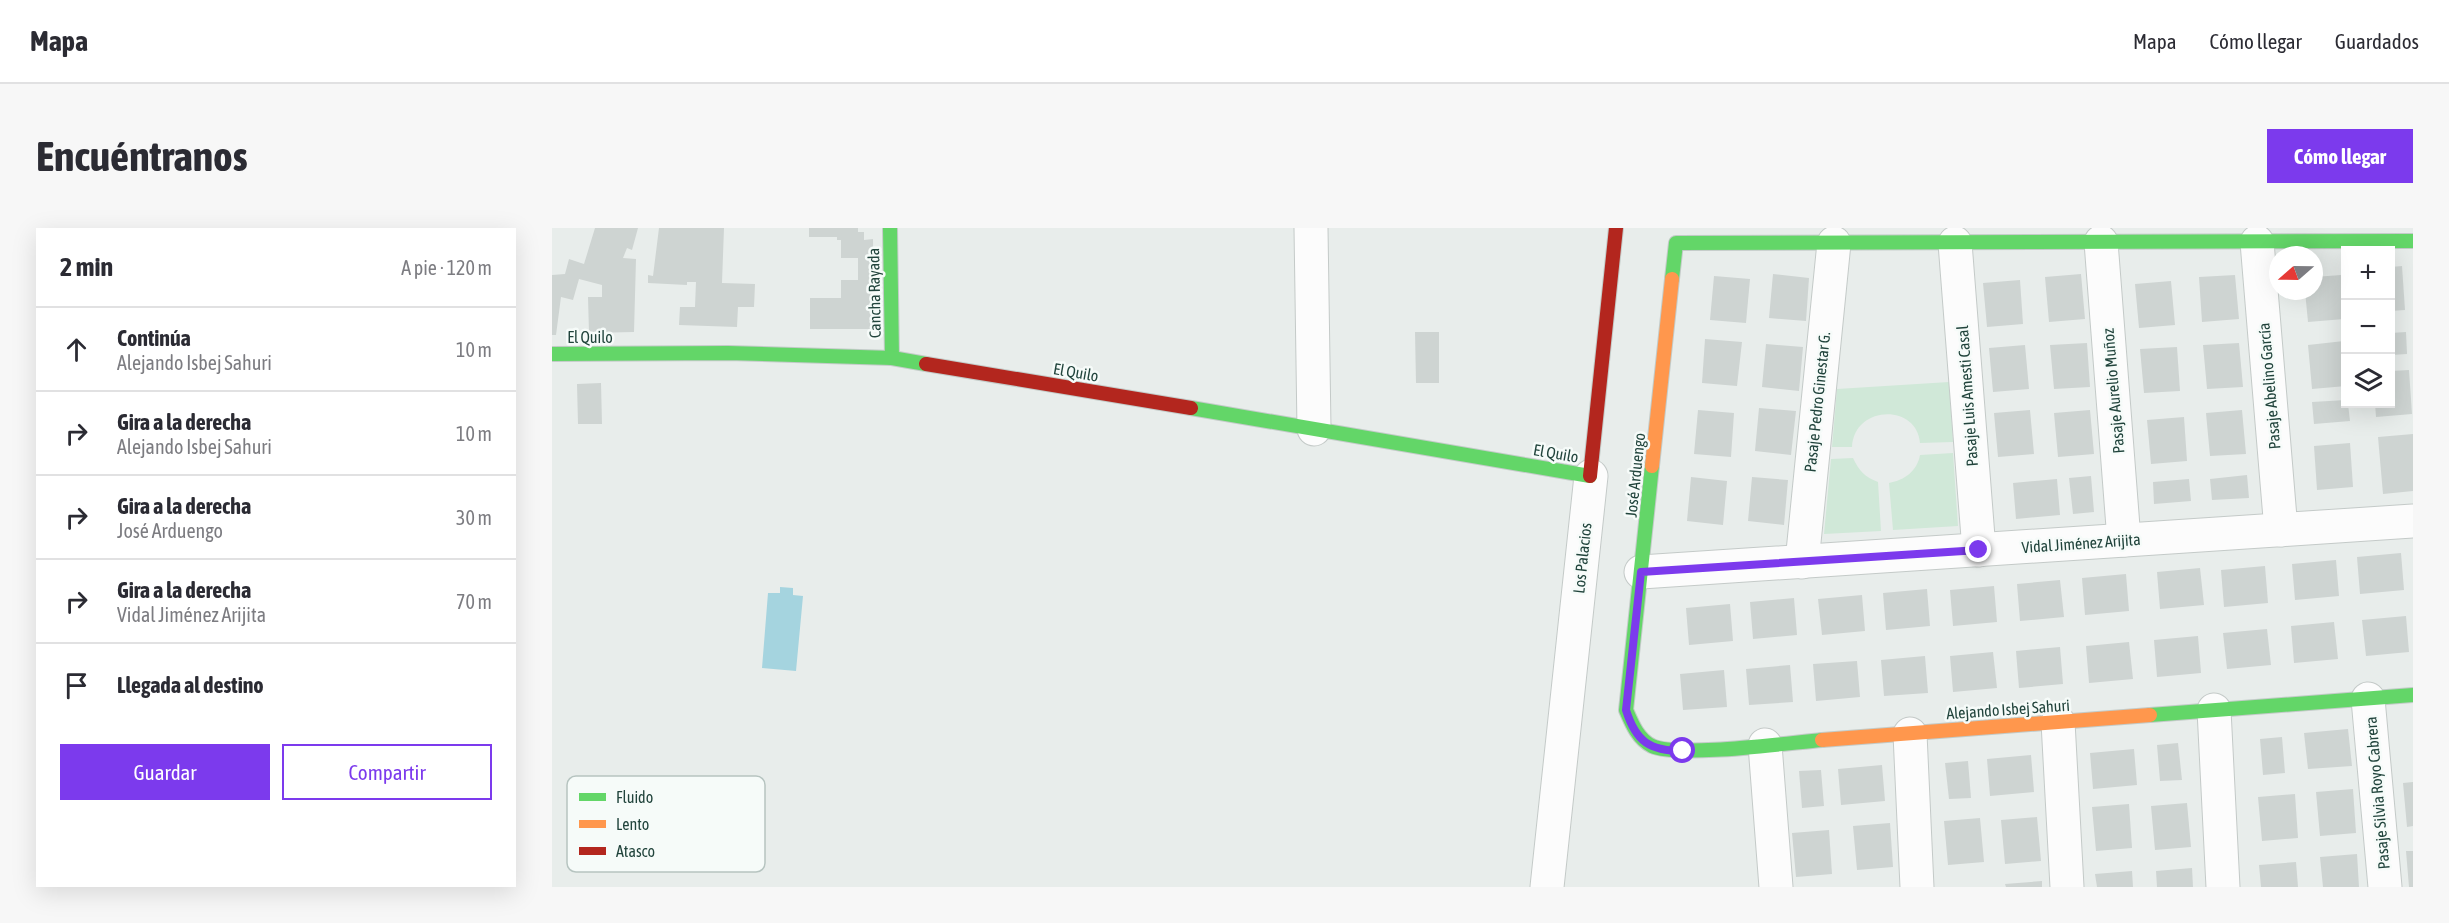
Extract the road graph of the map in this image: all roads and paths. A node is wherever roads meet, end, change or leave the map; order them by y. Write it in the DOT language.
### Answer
graph roads {
  1 [pos="890,228"];
  2 [pos="1311,228"];
  3 [pos="1616,228"];
  4 [pos="2413,241"];
  5 [pos="2101,242"];
  6 [pos="2258,242"];
  7 [pos="1833,243"];
  8 [pos="1955,243"];
  9 [pos="552,354"];
  10 [pos="892,358"];
  11 [pos="1314,429"];
  12 [pos="1591,476"];
  13 [pos="2413,521"];
  14 [pos="2281,530"];
  15 [pos="2124,540"];
  16 [pos="1979,550"];
  17 [pos="1802,562"];
  18 [pos="1641,572"];
  19 [pos="2413,695"];
  20 [pos="2368,699"];
  21 [pos="1626,710"];
  22 [pos="2214,711"];
  23 [pos="2058,722"];
  24 [pos="1910,734"];
  25 [pos="1765,744"];
  26 [pos="1547,887"];
  27 [pos="1776,887"];
  28 [pos="1917,887"];
  29 [pos="2067,887"];
  30 [pos="2223,887"];
  31 [pos="2385,887"];
  1 -- 10 [label="street, Cancha Rayada"];
  2 -- 11 [label="street"];
  3 -- 12 [label="street, Los Palacios"];
  4 -- 6 [label="street"];
  5 -- 6 [label="street"];
  5 -- 8 [label="street"];
  5 -- 15 [label="street, Pasaje Aurelio Muñoz"];
  6 -- 14 [label="street, Pasaje Abelino García"];
  7 -- 8 [label="street"];
  7 -- 17 [label="street, Pasaje Pedro Ginestar G."];
  7 -- 18 [label="street, José Arduengo"];
  8 -- 16 [label="street, Pasaje Luis Amesti Casal"];
  9 -- 10 [label="street, El Quilo"];
  10 -- 11 [label="street, El Quilo"];
  11 -- 12 [label="street, El Quilo"];
  12 -- 26 [label="street, Los Palacios"];
  13 -- 14 [label="street, Vidal Jiménez Arijita"];
  14 -- 15 [label="street, Vidal Jiménez Arijita"];
  15 -- 16 [label="street, Vidal Jiménez Arijita"];
  16 -- 17 [label="street, Vidal Jiménez Arijita"];
  17 -- 18 [label="street, Vidal Jiménez Arijita"];
  18 -- 21 [label="street, José Arduengo"];
  19 -- 20 [label="street, Alejando Isbej Sahuri"];
  20 -- 22 [label="street, Alejando Isbej Sahuri"];
  20 -- 31 [label="street, Pasaje Silvia Royo Cabrera"];
  21 -- 25 [label="street, Alejando Isbej Sahuri"];
  22 -- 23 [label="street, Alejando Isbej Sahuri"];
  22 -- 30 [label="street"];
  23 -- 24 [label="street, Alejando Isbej Sahuri"];
  23 -- 29 [label="street"];
  24 -- 25 [label="street, Alejando Isbej Sahuri"];
  24 -- 28 [label="street"];
  25 -- 27 [label="street"];
}
